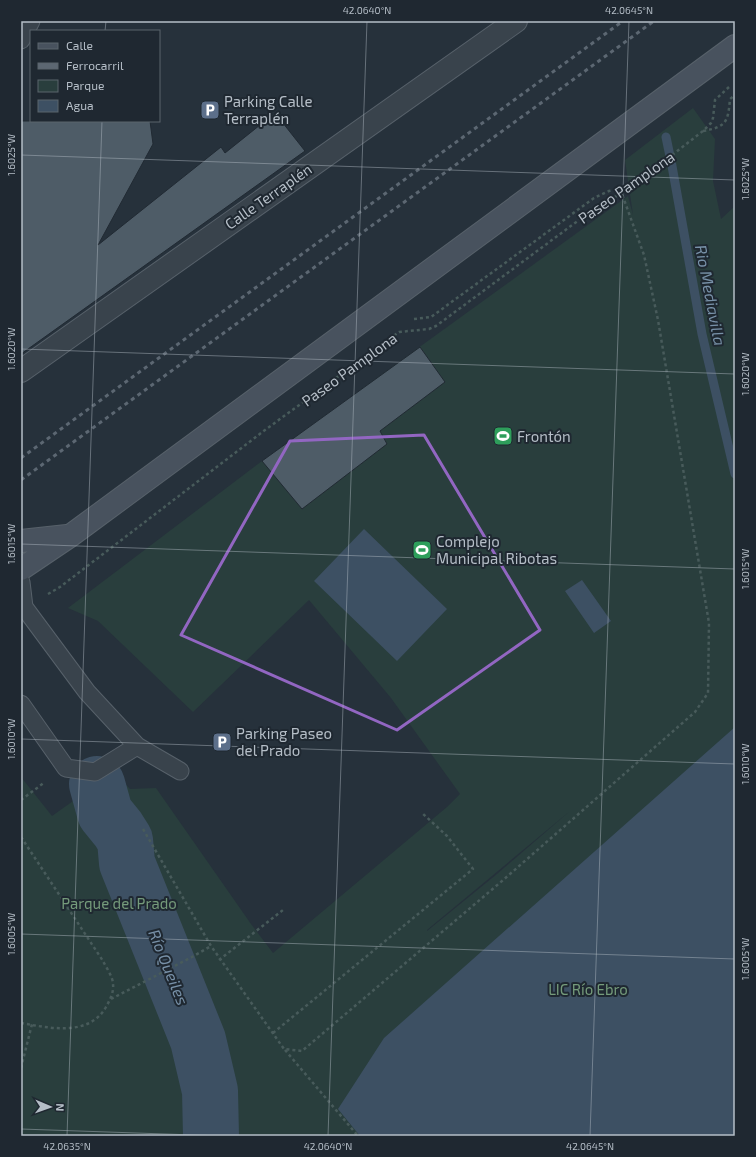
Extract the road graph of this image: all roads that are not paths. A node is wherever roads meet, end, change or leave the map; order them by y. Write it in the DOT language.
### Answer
graph roads {
  1 [pos="31,21"];
  2 [pos="516,21"];
  3 [pos="21,40"];
  4 [pos="735,46"];
  5 [pos="21,371"];
  6 [pos="70,536"];
  7 [pos="21,541"];
  8 [pos="21,570"];
  9 [pos="21,582"];
  10 [pos="21,704"];
  11 [pos="137,746"];
  12 [pos="180,771"];
  1 -- 3 [label="lane"];
  2 -- 5 [label="street, Calle Terraplén"];
  4 -- 6 [label="main road"];
  6 -- 7 [label="main road"];
  6 -- 8 [label="main road"];
  9 -- 11 [label="lane"];
  10 -- 11 [label="lane"];
  11 -- 12 [label="lane"];
}
